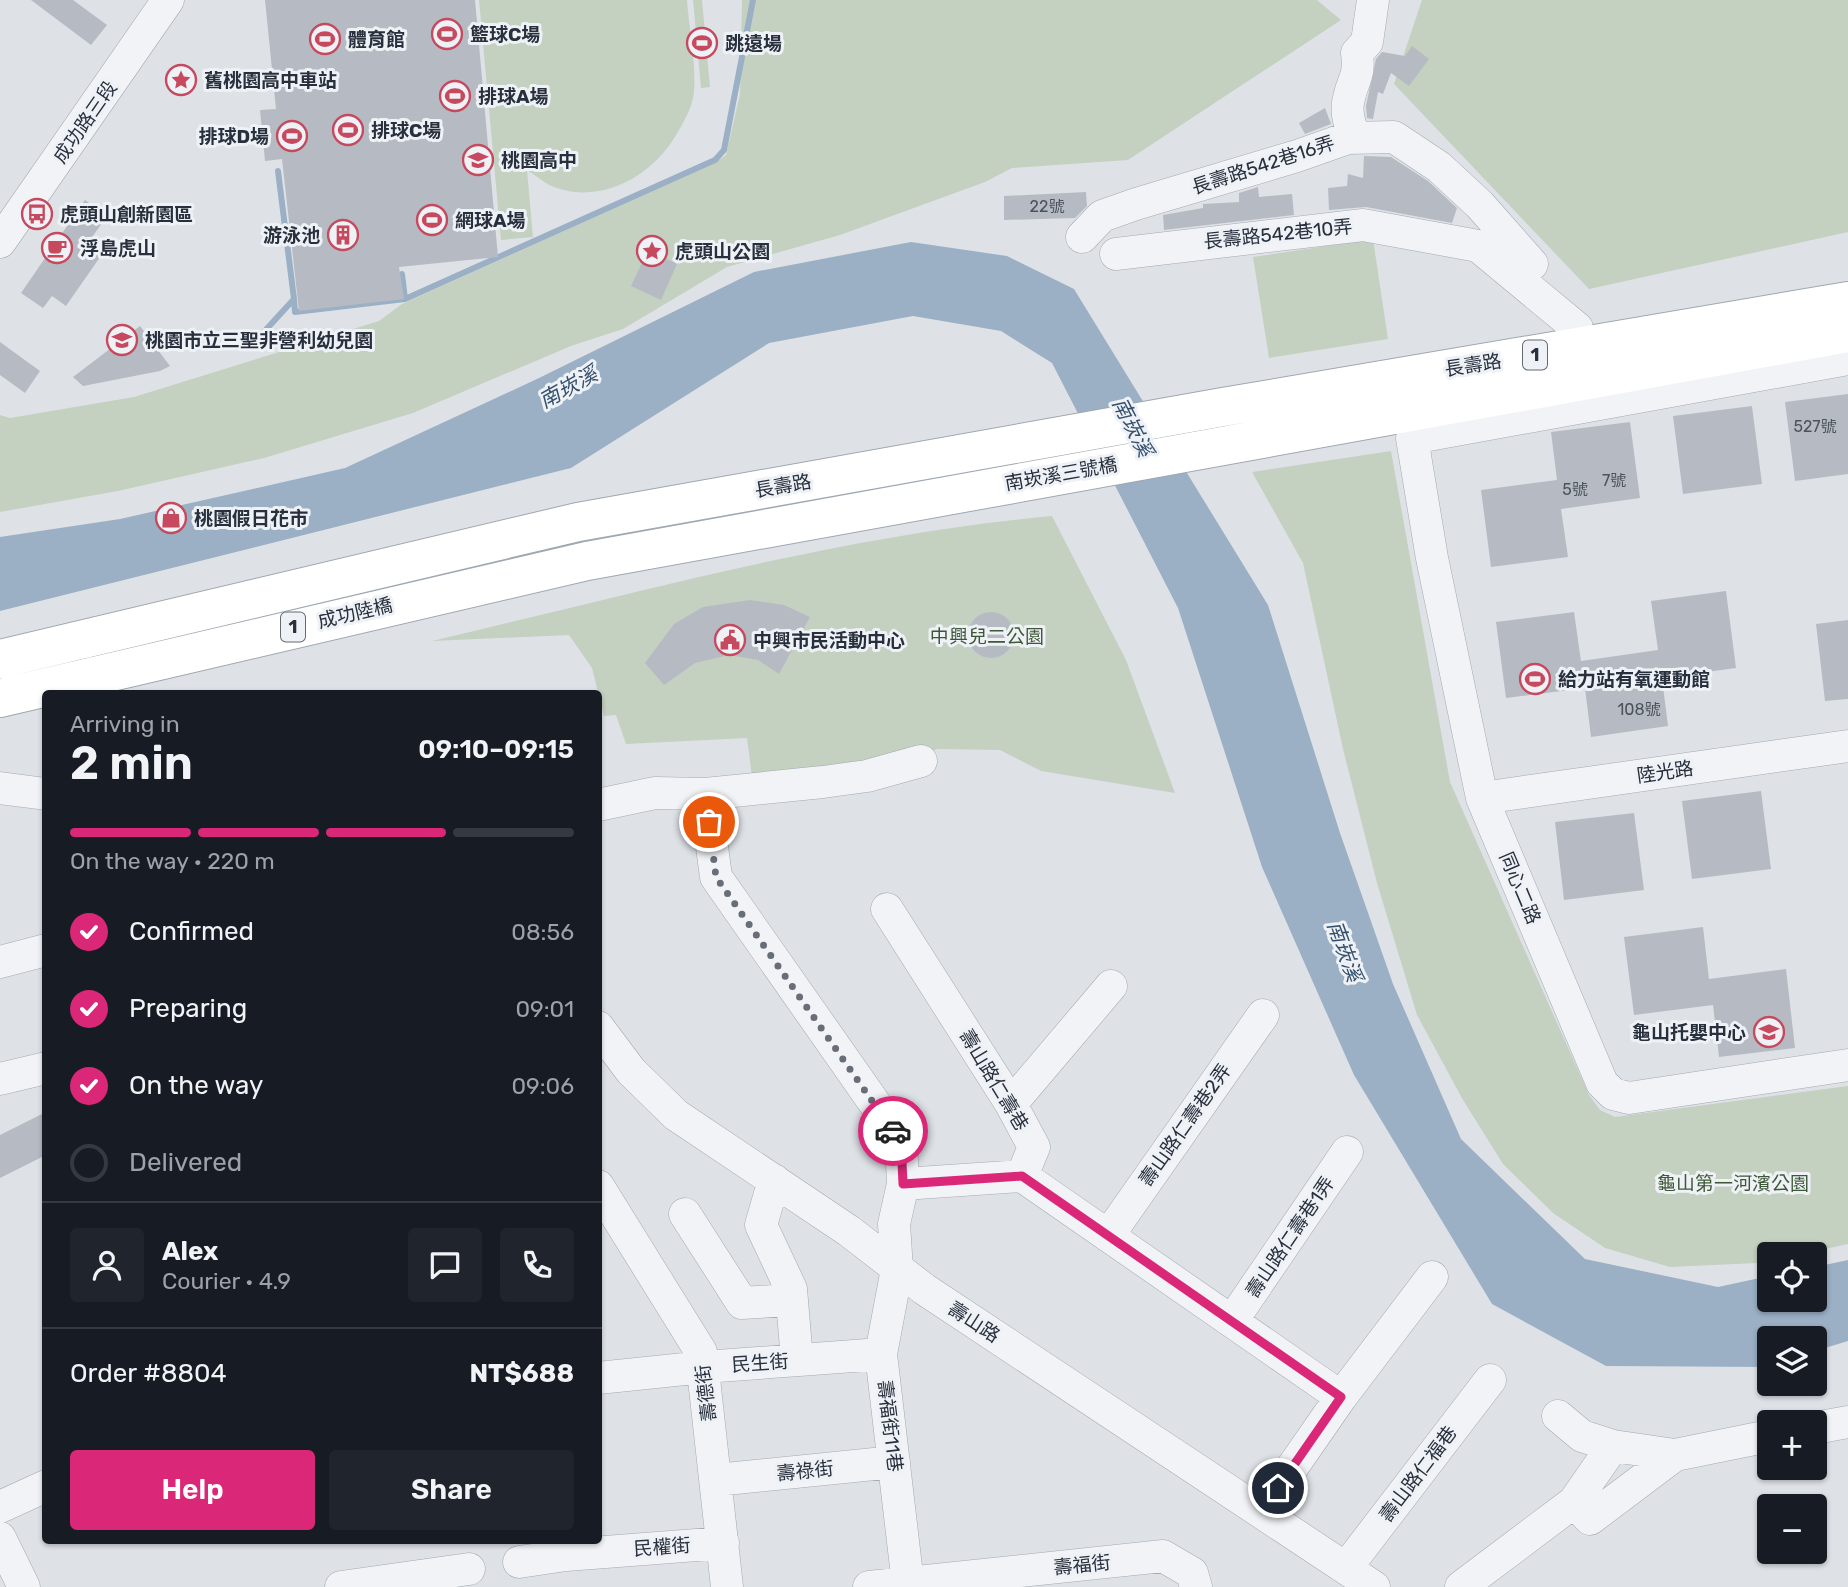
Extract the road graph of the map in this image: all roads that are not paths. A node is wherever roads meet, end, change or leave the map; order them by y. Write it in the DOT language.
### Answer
graph roads {
  1 [pos="168,0"];
  2 [pos="1373,0"];
  3 [pos="1354,138"];
  4 [pos="1082,236"];
  5 [pos="0,242"];
  6 [pos="1116,254"];
  7 [pos="1532,264"];
  8 [pos="1848,301"];
  9 [pos="1577,328"];
  10 [pos="1848,333"];
  11 [pos="1848,359"];
  12 [pos="1223,407"];
  13 [pos="1253,439"];
  14 [pos="987,449"];
  15 [pos="993,487"];
  16 [pos="578,522"];
  17 [pos="587,561"];
  18 [pos="0,659"];
  19 [pos="0,698"];
  20 [pos="1848,746"];
  21 [pos="1848,752"];
  22 [pos="921,761"];
  23 [pos="0,788"];
  24 [pos="42,793"];
  25 [pos="705,794"];
  26 [pos="1482,800"];
  27 [pos="602,804"];
  28 [pos="887,909"];
  29 [pos="42,951"];
  30 [pos="0,962"];
  31 [pos="1111,986"];
  32 [pos="1263,1015"];
  33 [pos="602,1032"];
  34 [pos="1848,1065"];
  35 [pos="42,1069"];
  36 [pos="0,1079"];
  37 [pos="1011,1104"];
  38 [pos="1348,1152"];
  39 [pos="1022,1176"];
  40 [pos="774,1180"];
  41 [pos="903,1184"];
  42 [pos="602,1192"];
  43 [pos="685,1214"];
  44 [pos="1108,1236"];
  45 [pos="897,1269"];
  46 [pos="1432,1278"];
  47 [pos="791,1300"];
  48 [pos="1232,1321"];
  49 [pos="881,1354"];
  50 [pos="797,1360"];
  51 [pos="704,1367"];
  52 [pos="602,1378"];
  53 [pos="1490,1380"];
  54 [pos="1341,1397"];
  55 [pos="1558,1416"];
  56 [pos="1848,1422"];
  57 [pos="1827,1426"];
  58 [pos="1757,1438"];
  59 [pos="1613,1446"];
  60 [pos="1675,1455"];
  61 [pos="894,1462"];
  62 [pos="716,1480"];
  63 [pos="42,1488"];
  64 [pos="1574,1502"];
  65 [pos="0,1507"];
  66 [pos="1262,1511"];
  67 [pos="0,1538"];
  68 [pos="723,1543"];
  69 [pos="566,1547"];
  70 [pos="519,1562"];
  71 [pos="1346,1568"];
  72 [pos="469,1569"];
  73 [pos="908,1584"];
  74 [pos="24,1587"];
  75 [pos="341,1587"];
  76 [pos="727,1587"];
  77 [pos="869,1587"];
  78 [pos="1196,1587"];
  79 [pos="1374,1587"];
  80 [pos="1461,1587"];
  1 -- 5 [label="street, 成功路三段"];
  2 -- 3 [label="street"];
  3 -- 4 [label="street, 長壽路542巷16弄"];
  3 -- 7 [label="street, 長壽路542巷16弄"];
  6 -- 9 [label="street, 長壽路542巷10弄"];
  8 -- 12 [label="main road, 長壽路 / 1"];
  10 -- 13 [label="main road, 長壽路 / 1"];
  11 -- 26 [label="street, 同心二路"];
  12 -- 14 [label="main road, 南崁溪三號橋 / 1"];
  13 -- 15 [label="main road, 南崁溪三號橋 / 1"];
  14 -- 16 [label="main road, 長壽路 / 1"];
  15 -- 17 [label="main road, 長壽路 / 1"];
  16 -- 18 [label="main road, 成功陸橋 / 1"];
  17 -- 19 [label="main road, 成功陸橋 / 1"];
  20 -- 26 [label="street, 陸光路"];
  21 -- 26 [label="street, 陸光路"];
  22 -- 25 [label="street"];
  23 -- 24 [label="street"];
  25 -- 27 [label="street"];
  25 -- 41 [label="street, 壽福街11巷"];
  26 -- 34 [label="street, 同心二路"];
  28 -- 37 [label="street, 壽山路仁壽巷"];
  29 -- 30 [label="street"];
  31 -- 37 [label="street"];
  32 -- 44 [label="street, 壽山路仁壽巷2弄"];
  33 -- 40 [label="street, 壽山路"];
  35 -- 36 [label="street"];
  37 -- 39 [label="street, 壽山路仁壽巷"];
  38 -- 48 [label="street, 壽山路仁壽巷1弄"];
  39 -- 41 [label="street"];
  39 -- 44 [label="street"];
  40 -- 45 [label="street, 壽山路"];
  40 -- 47 [label="street"];
  41 -- 45 [label="street, 壽福街11巷"];
  42 -- 51 [label="street, 壽德街"];
  43 -- 47 [label="street"];
  44 -- 48 [label="street"];
  45 -- 49 [label="street, 壽福街11巷"];
  45 -- 66 [label="street, 壽山路"];
  46 -- 54 [label="street"];
  47 -- 50 [label="street"];
  48 -- 54 [label="street"];
  49 -- 50 [label="street, 民生街"];
  49 -- 61 [label="street, 壽福街11巷"];
  50 -- 51 [label="street, 民生街"];
  51 -- 52 [label="street, 民生街"];
  51 -- 62 [label="street, 壽德街"];
  53 -- 71 [label="street, 壽山路仁福巷"];
  54 -- 66 [label="street"];
  55 -- 59 [label="street"];
  56 -- 57 [label="street"];
  58 -- 60 [label="street"];
  59 -- 60 [label="street"];
  59 -- 64 [label="street"];
  60 -- 64 [label="street"];
  61 -- 62 [label="street, 壽祿街"];
  61 -- 73 [label="street, 壽福街11巷"];
  62 -- 68 [label="street, 壽德街"];
  63 -- 65 [label="street"];
  64 -- 80 [label="street"];
  66 -- 71 [label="street, 壽山路"];
  67 -- 74 [label="street"];
  68 -- 69 [label="street, 民權街"];
  68 -- 76 [label="street, 壽德街"];
  69 -- 70 [label="street, 民權街"];
  71 -- 79 [label="street, 壽山路"];
  72 -- 75 [label="street"];
  73 -- 77 [label="street, 壽福街"];
  73 -- 78 [label="street, 壽福街"];
}
